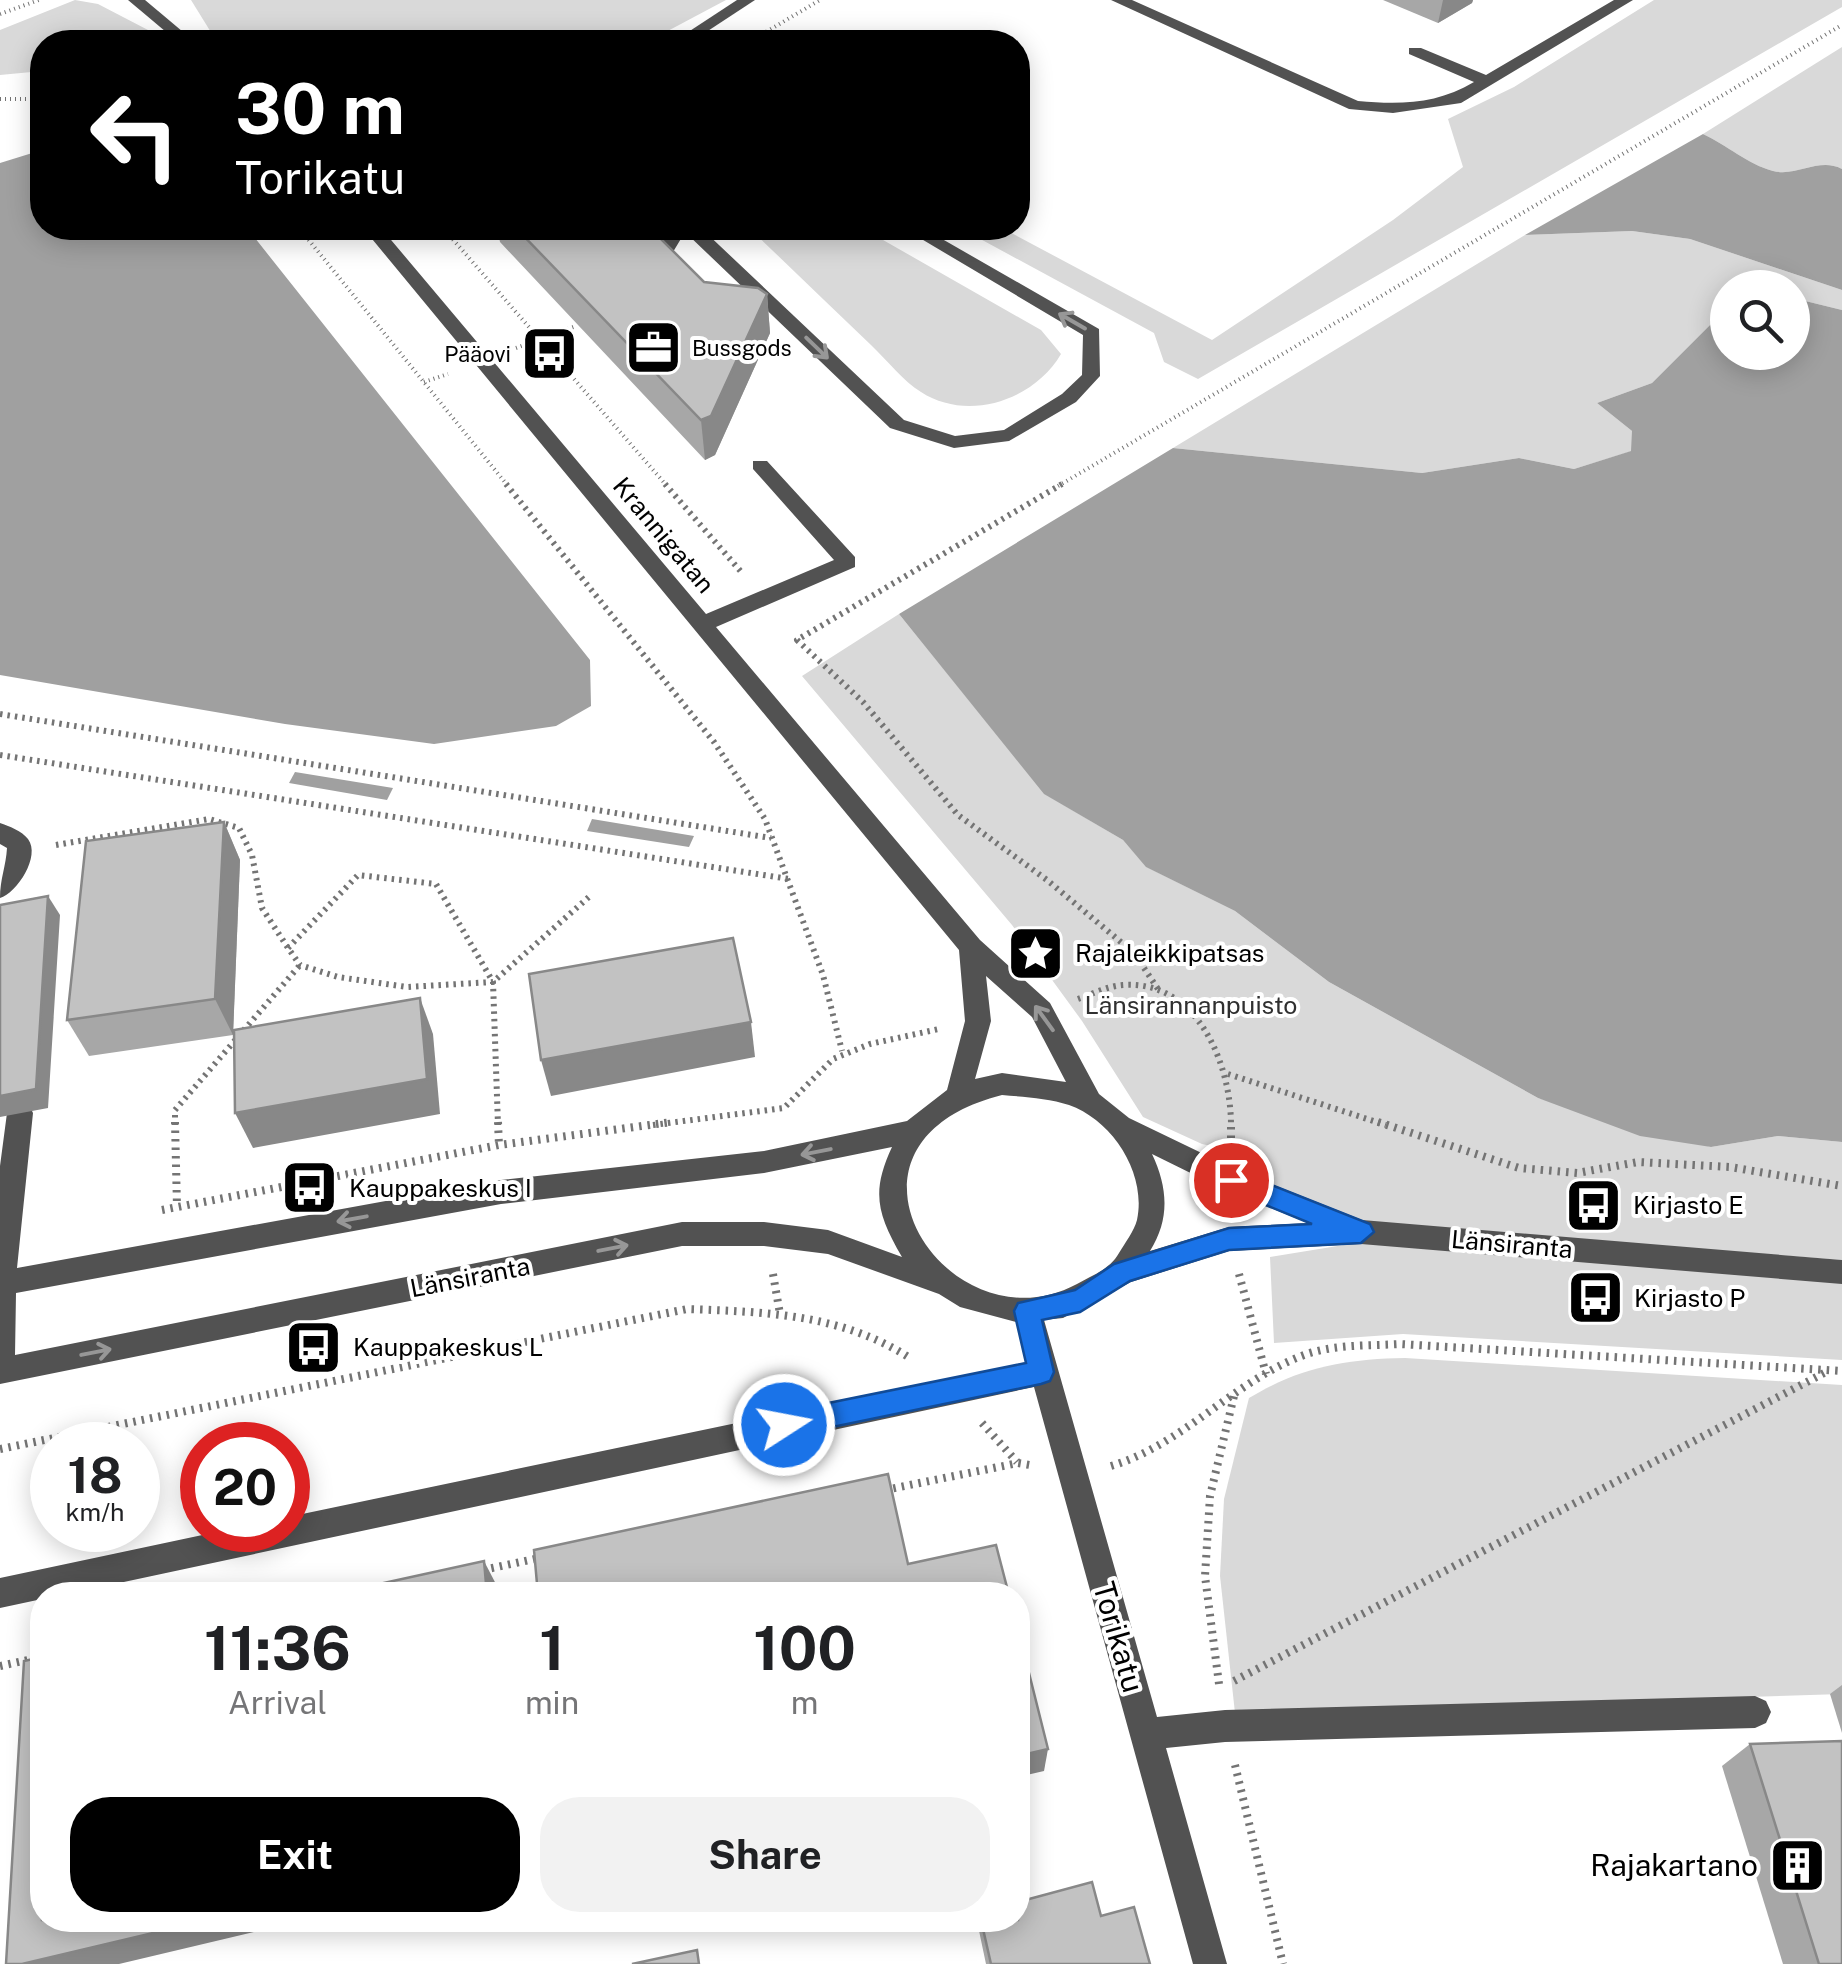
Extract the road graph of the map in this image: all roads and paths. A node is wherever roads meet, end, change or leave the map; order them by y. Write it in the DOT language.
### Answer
graph roads {
  1 [pos="39,0"];
  2 [pos="136,0"];
  3 [pos="748,0"];
  4 [pos="820,0"];
  5 [pos="1118,0"];
  6 [pos="1625,0"];
  7 [pos="0,14"];
  8 [pos="1842,26"];
  9 [pos="172,30"];
  10 [pos="700,30"];
  11 [pos="769,30"];
  12 [pos="1415,51"];
  13 [pos="1488,82"];
  14 [pos="30,98"];
  15 [pos="0,99"];
  16 [pos="309,240"];
  17 [pos="382,240"];
  18 [pos="453,240"];
  19 [pos="672,240"];
  20 [pos="695,240"];
  21 [pos="932,240"];
  22 [pos="658,263"];
  23 [pos="576,326"];
  24 [pos="538,340"];
  25 [pos="760,465"];
  26 [pos="765,598"];
  27 [pos="703,624"];
  28 [pos="797,640"];
  29 [pos="0,714"];
  30 [pos="0,755"];
  31 [pos="0,832"];
  32 [pos="772,838"];
  33 [pos="18,852"];
  34 [pos="789,880"];
  35 [pos="0,889"];
  36 [pos="590,896"];
  37 [pos="972,947"];
  38 [pos="288,948"];
  39 [pos="300,965"];
  40 [pos="493,982"];
  41 [pos="1160,992"];
  42 [pos="1228,1074"];
  43 [pos="958,1096"];
  44 [pos="1090,1104"];
  45 [pos="20,1113"];
  46 [pos="1123,1128"];
  47 [pos="912,1131"];
  48 [pos="499,1145"];
  49 [pos="8,1151"];
  50 [pos="1842,1186"];
  51 [pos="501,1192"];
  52 [pos="177,1208"];
  53 [pos="158,1211"];
  54 [pos="1361,1232"];
  55 [pos="1123,1272"];
  56 [pos="1842,1272"];
  57 [pos="938,1282"];
  58 [pos="1,1284"];
  59 [pos="1027,1311"];
  60 [pos="0,1369"];
  61 [pos="1828,1370"];
  62 [pos="1842,1371"];
  63 [pos="1041,1372"];
  64 [pos="954,1391"];
  65 [pos="0,1449"];
  66 [pos="1018,1463"];
  67 [pos="1071,1474"];
  68 [pos="882,1490"];
  69 [pos="550,1556"];
  70 [pos="473,1572"];
  71 [pos="52,1582"];
  72 [pos="30,1587"];
  73 [pos="0,1593"];
  74 [pos="30,1660"];
  75 [pos="0,1666"];
  76 [pos="1220,1689"];
  77 [pos="1756,1712"];
  78 [pos="1148,1734"];
  79 [pos="1210,1964"];
  1 -- 7 [label="path"];
  2 -- 9 [label="street"];
  3 -- 10 [label="street"];
  4 -- 11 [label="path"];
  5 -- 13 [label="street"];
  6 -- 13 [label="street"];
  8 -- 28 [label="path"];
  12 -- 13 [label="street"];
  14 -- 15 [label="path"];
  16 -- 32 [label="path"];
  17 -- 27 [label="street, Krannigatan"];
  18 -- 24 [label="path"];
  19 -- 22 [label="street"];
  20 -- 21 [label="street, one-way"];
  23 -- 24 [label="path"];
  24 -- 26 [label="path"];
  25 -- 26 [label="street"];
  26 -- 27 [label="street"];
  26 -- 28 [label="path"];
  27 -- 37 [label="street, Krannigatan"];
  28 -- 41 [label="path"];
  29 -- 32 [label="path"];
  30 -- 34 [label="path"];
  31 -- 33 [label="street"];
  32 -- 34 [label="path"];
  33 -- 35 [label="street"];
  33 -- 38 [label="path"];
  34 -- 48 [label="path"];
  36 -- 40 [label="path"];
  37 -- 43 [label="street"];
  44 -- 37 [label="street, Krannigatan, one-way"];
  38 -- 39 [label="path"];
  38 -- 40 [label="path"];
  39 -- 40 [label="path"];
  39 -- 52 [label="path"];
  40 -- 48 [label="path"];
  42 -- 50 [label="path"];
  43 -- 44 [label="street"];
  43 -- 47 [label="street"];
  44 -- 46 [label="street"];
  45 -- 49 [label="street"];
  46 -- 54 [label="street, Länsiranta"];
  46 -- 55 [label="street"];
  47 -- 51 [label="street, one-way"];
  47 -- 57 [label="street"];
  48 -- 51 [label="path"];
  48 -- 52 [label="path"];
  49 -- 58 [label="street"];
  51 -- 58 [label="street, one-way"];
  52 -- 53 [label="path"];
  54 -- 55 [label="street, Länsiranta"];
  54 -- 56 [label="street, Länsiranta"];
  55 -- 59 [label="street"];
  57 -- 59 [label="street"];
  60 -- 57 [label="street, Länsiranta, one-way"];
  58 -- 60 [label="street"];
  59 -- 63 [label="street, Torikatu"];
  61 -- 62 [label="path"];
  61 -- 67 [label="path"];
  61 -- 76 [label="path"];
  63 -- 64 [label="street"];
  63 -- 67 [label="street, Torikatu"];
  64 -- 65 [label="path"];
  64 -- 66 [label="path"];
  64 -- 71 [label="street"];
  66 -- 67 [label="path"];
  66 -- 68 [label="path"];
  67 -- 78 [label="street, Torikatu"];
  69 -- 70 [label="path"];
  72 -- 73 [label="street"];
  74 -- 75 [label="path"];
  77 -- 78 [label="street"];
  78 -- 79 [label="street, Torikatu"];
}
